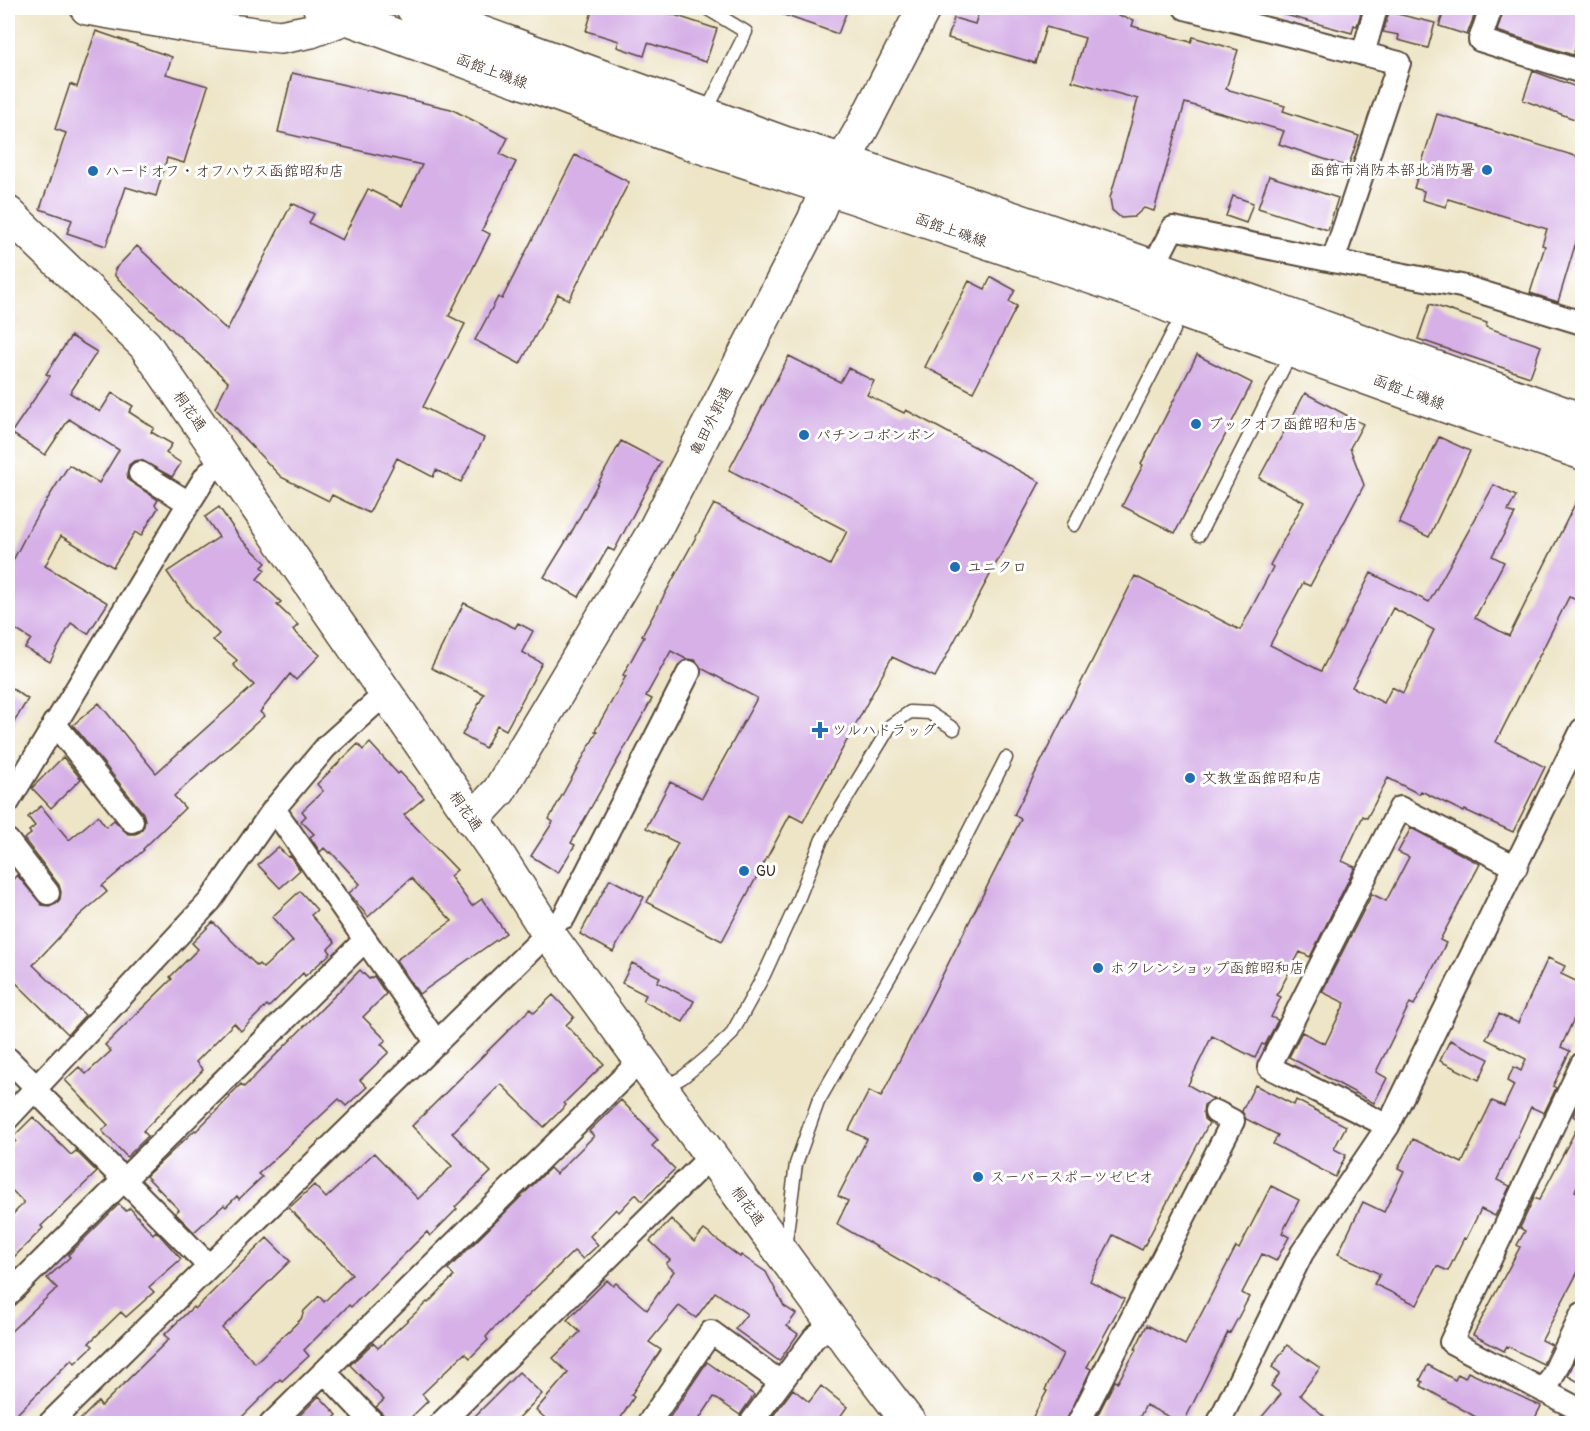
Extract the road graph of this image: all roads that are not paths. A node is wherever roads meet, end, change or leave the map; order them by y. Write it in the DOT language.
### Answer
graph roads {
  1 [pos="87,8"];
  2 [pos="413,8"];
  3 [pos="706,8"];
  4 [pos="924,8"];
  5 [pos="1185,8"];
  6 [pos="1376,8"];
  7 [pos="1491,8"];
  8 [pos="339,11"];
  9 [pos="1246,15"];
  10 [pos="1363,54"];
  11 [pos="1582,72"];
  12 [pos="698,128"];
  13 [pos="844,160"];
  14 [pos="828,189"];
  15 [pos="8,213"];
  16 [pos="1333,261"];
  17 [pos="1146,280"];
  18 [pos="1582,323"];
  19 [pos="1174,330"];
  20 [pos="1293,350"];
  21 [pos="1582,420"];
  22 [pos="1582,453"];
  23 [pos="223,459"];
  24 [pos="140,473"];
  25 [pos="189,503"];
  26 [pos="1074,525"];
  27 [pos="1199,535"];
  28 [pos="689,672"];
  29 [pos="385,694"];
  30 [pos="54,723"];
  31 [pos="954,729"];
  32 [pos="1582,730"];
  33 [pos="1006,758"];
  34 [pos="8,802"];
  35 [pos="274,809"];
  36 [pos="472,820"];
  37 [pos="132,821"];
  38 [pos="8,841"];
  39 [pos="1516,867"];
  40 [pos="48,893"];
  41 [pos="556,925"];
  42 [pos="365,940"];
  43 [pos="436,1043"];
  44 [pos="8,1059"];
  45 [pos="642,1059"];
  46 [pos="1582,1064"];
  47 [pos="663,1088"];
  48 [pos="36,1089"];
  49 [pos="1216,1112"];
  50 [pos="8,1118"];
  51 [pos="1388,1126"];
  52 [pos="711,1156"];
  53 [pos="124,1180"];
  54 [pos="784,1255"];
  55 [pos="209,1266"];
  56 [pos="8,1295"];
  57 [pos="1582,1314"];
  58 [pos="833,1323"];
  59 [pos="324,1371"];
  60 [pos="780,1382"];
  61 [pos="1545,1392"];
  62 [pos="1582,1411"];
  63 [pos="49,1424"];
  64 [pos="271,1424"];
  65 [pos="374,1424"];
  66 [pos="440,1424"];
  67 [pos="648,1424"];
  68 [pos="750,1424"];
  69 [pos="910,1424"];
  70 [pos="1078,1424"];
  71 [pos="1218,1424"];
  1 -- 8 [label="street"];
  2 -- 12 [label="street, 函館上磯線"];
  3 -- 12 [label="lane"];
  4 -- 13 [label="street, 亀田外郭通"];
  5 -- 9 [label="street"];
  6 -- 10 [label="street"];
  7 -- 11 [label="street"];
  8 -- 12 [label="street, 函館上磯線"];
  9 -- 10 [label="street"];
  10 -- 16 [label="street"];
  12 -- 13 [label="street, 函館上磯線"];
  12 -- 14 [label="street, 函館上磯線"];
  13 -- 14 [label="street, 亀田外郭通"];
  13 -- 17 [label="street, 函館上磯線"];
  14 -- 17 [label="street, 函館上磯線"];
  14 -- 36 [label="street, 亀田外郭通"];
  15 -- 23 [label="street, 桐花通"];
  16 -- 17 [label="street"];
  16 -- 18 [label="street"];
  17 -- 20 [label="street, 函館上磯線"];
  17 -- 21 [label="street, 函館上磯線"];
  19 -- 26 [label="lane"];
  20 -- 22 [label="street, 函館上磯線"];
  20 -- 27 [label="lane"];
  23 -- 25 [label="street"];
  23 -- 29 [label="street, 桐花通"];
  24 -- 25 [label="street"];
  25 -- 30 [label="street"];
  28 -- 41 [label="street"];
  29 -- 35 [label="street"];
  29 -- 36 [label="street, 桐花通"];
  30 -- 34 [label="street"];
  30 -- 37 [label="street"];
  31 -- 47 [label="lane"];
  32 -- 39 [label="street"];
  33 -- 54 [label="lane"];
  35 -- 42 [label="street"];
  35 -- 48 [label="street"];
  36 -- 41 [label="street, 桐花通"];
  38 -- 40 [label="street"];
  39 -- 51 [label="street"];
  39 -- 51 [label="street"];
  41 -- 43 [label="street"];
  41 -- 45 [label="street, 桐花通"];
  42 -- 43 [label="street"];
  42 -- 53 [label="street"];
  43 -- 55 [label="street"];
  44 -- 48 [label="street"];
  45 -- 47 [label="street, 桐花通"];
  45 -- 59 [label="street"];
  46 -- 61 [label="street"];
  47 -- 52 [label="street, 桐花通"];
  48 -- 50 [label="street"];
  48 -- 53 [label="street"];
  49 -- 70 [label="street"];
  51 -- 71 [label="street"];
  52 -- 54 [label="street, 桐花通"];
  52 -- 66 [label="street"];
  53 -- 55 [label="street"];
  53 -- 56 [label="street"];
  54 -- 58 [label="street, 桐花通"];
  55 -- 63 [label="street"];
  57 -- 61 [label="street"];
  58 -- 60 [label="street"];
  58 -- 69 [label="street, 桐花通"];
  59 -- 64 [label="street"];
  59 -- 65 [label="street"];
  60 -- 67 [label="street"];
  60 -- 68 [label="street"];
  61 -- 62 [label="street"];
}
